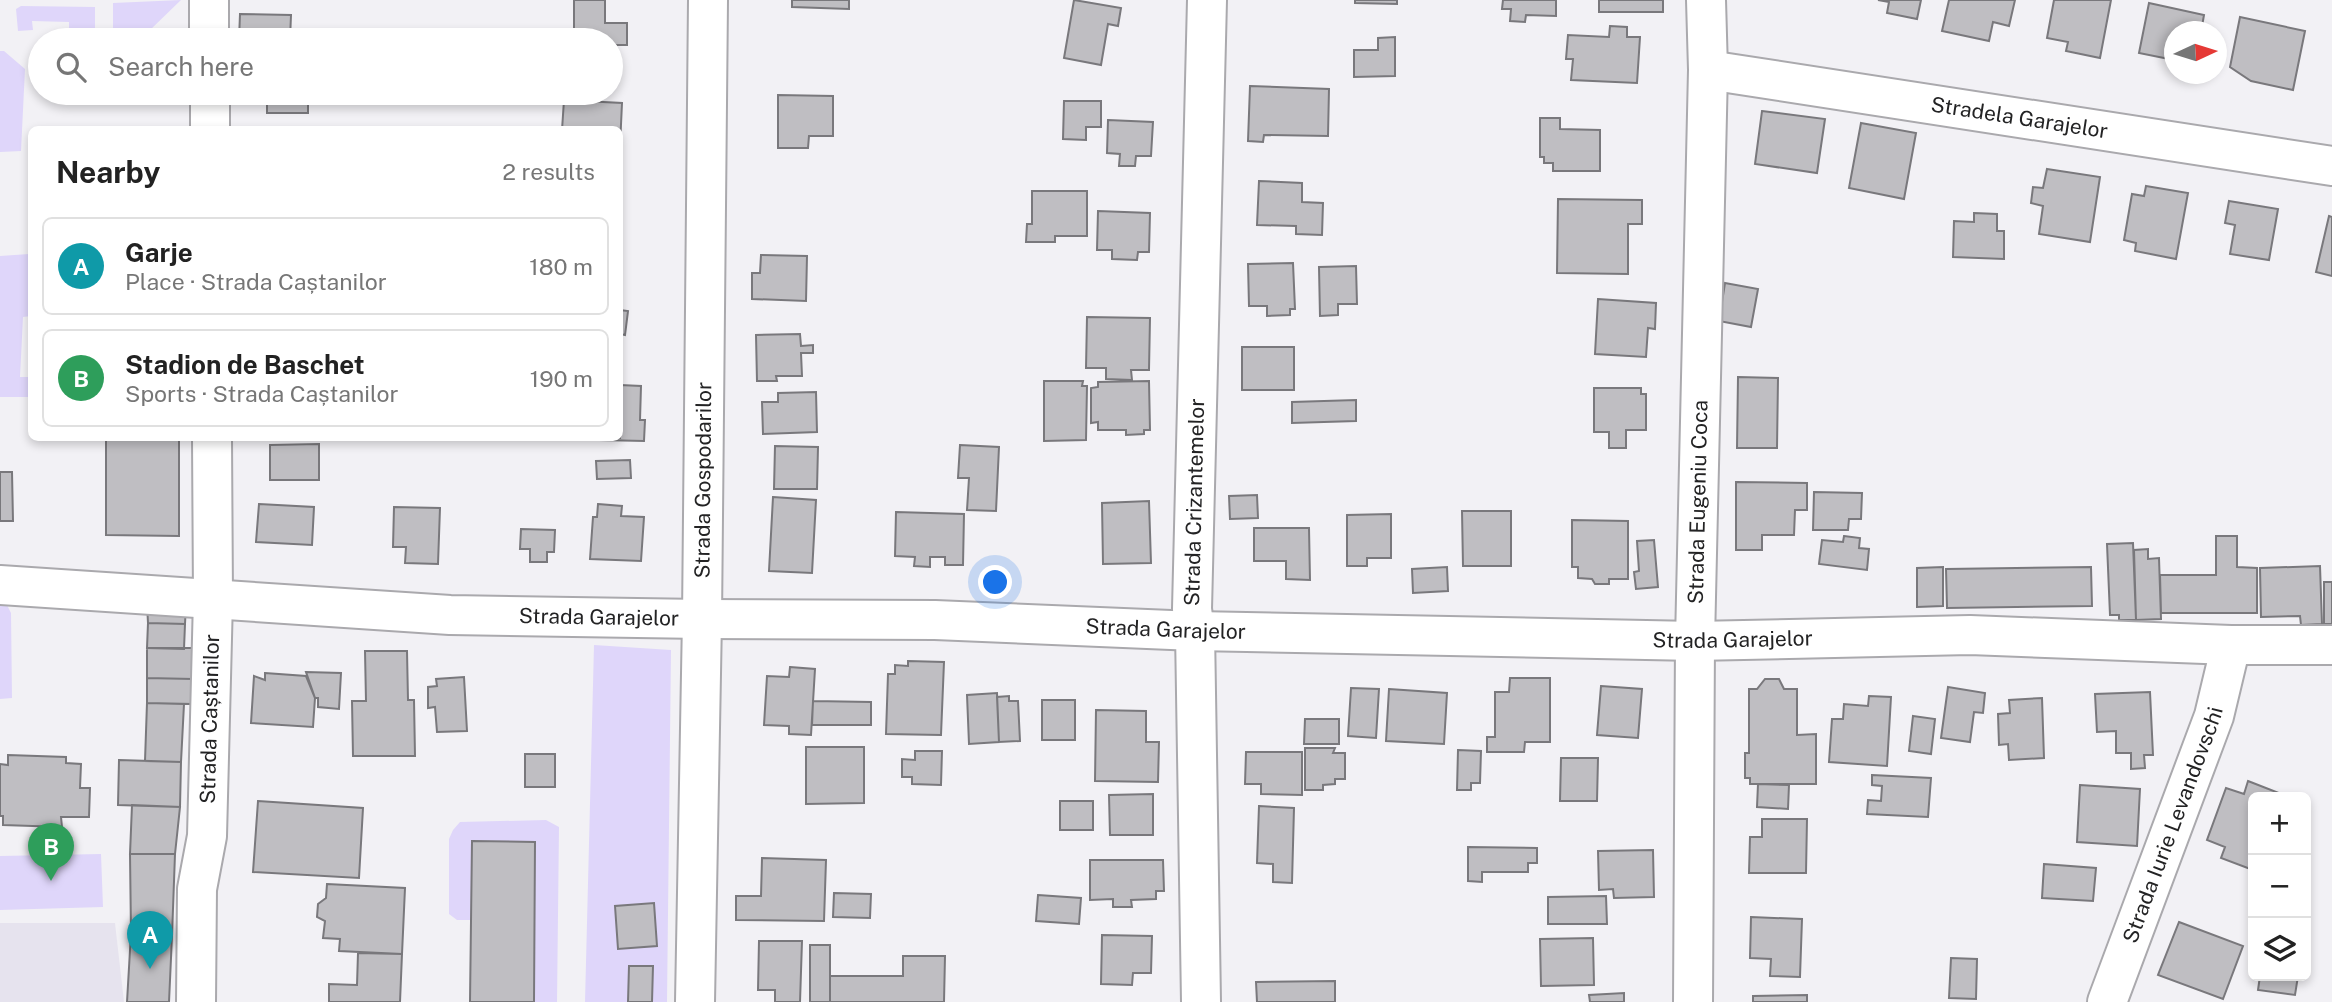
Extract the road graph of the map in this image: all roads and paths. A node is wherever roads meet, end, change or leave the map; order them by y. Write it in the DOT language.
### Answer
graph roads {
  1 [pos="209,0"];
  2 [pos="708,0"];
  3 [pos="1207,0"];
  4 [pos="1706,0"];
  5 [pos="209,28"];
  6 [pos="1708,70"];
  7 [pos="210,105"];
  8 [pos="210,126"];
  9 [pos="2332,166"];
  10 [pos="212,441"];
  11 [pos="0,585"];
  12 [pos="213,599"];
  13 [pos="702,619"];
  14 [pos="1195,631"];
  15 [pos="1695,641"];
  16 [pos="2231,645"];
  17 [pos="2332,645"];
  18 [pos="196,1002"];
  19 [pos="695,1002"];
  20 [pos="1201,1002"];
  21 [pos="1693,1002"];
  22 [pos="2108,1002"];
  1 -- 5 [label="street"];
  2 -- 13 [label="street, Strada Gospodarilor"];
  3 -- 14 [label="street, Strada Crizantemelor"];
  4 -- 6 [label="street, Strada Eugeniu Coca"];
  6 -- 9 [label="street, Stradela Garajelor"];
  6 -- 15 [label="street, Strada Eugeniu Coca"];
  7 -- 8 [label="street"];
  10 -- 12 [label="street, Strada Caștanilor"];
  11 -- 12 [label="street, Strada Garajelor"];
  12 -- 13 [label="street, Strada Garajelor"];
  12 -- 18 [label="street, Strada Caștanilor"];
  13 -- 14 [label="street, Strada Garajelor"];
  13 -- 19 [label="street, Strada Gospodarilor"];
  14 -- 15 [label="street, Strada Garajelor"];
  14 -- 20 [label="street, Strada Crizantemelor"];
  15 -- 16 [label="street, Strada Garajelor"];
  15 -- 21 [label="street, Strada Eugeniu Coca"];
  16 -- 17 [label="street, Strada Garajelor"];
  16 -- 22 [label="street, Strada Iurie Levandovschi"];
}
